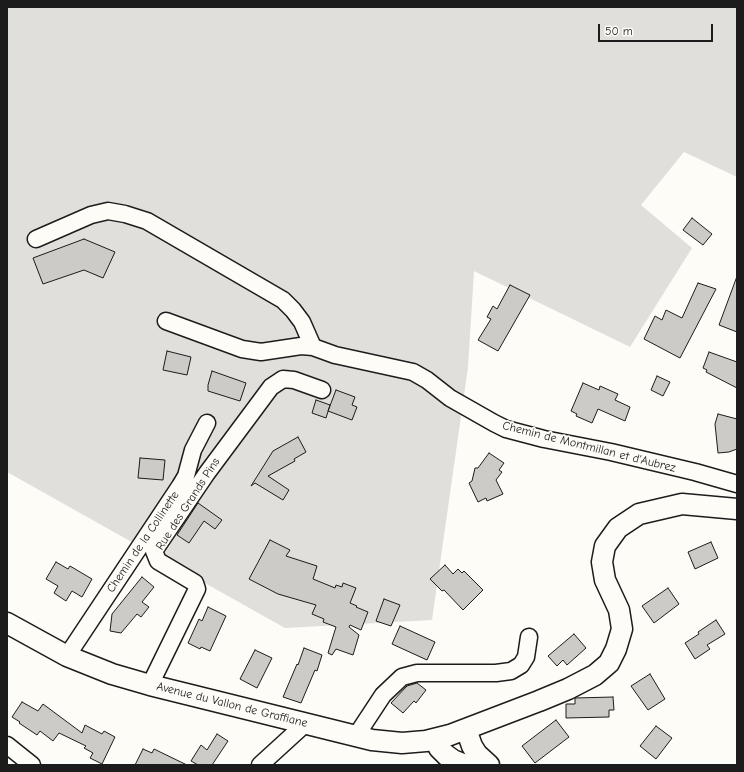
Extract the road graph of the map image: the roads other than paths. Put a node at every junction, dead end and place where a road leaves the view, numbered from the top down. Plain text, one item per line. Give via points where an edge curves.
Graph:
1 (36, 239) dead end
2 (166, 321) dead end
3 (313, 347) junction
4 (322, 390) dead end
5 (207, 423) dead end
6 (737, 484) edge
7 (737, 509) edge
8 (7, 623) edge
9 (529, 637) dead end
10 (67, 656) junction
11 (150, 684) junction
12 (306, 723) junction
13 (466, 729) junction
14 (356, 736) junction
15 (435, 739) junction
16 (7, 745) edge
17 (32, 765) edge
18 (260, 765) edge
19 (465, 765) edge
20 (489, 765) edge

1 - 3 street via 90,215 108,212 147,221 283,300 302,322
2 - 3 street, Chemin de Montmillan et d'Aubrez via 242,349 261,352 301,346
3 - 6 street, Chemin de Montmillan et d'Aubrez via 335,355 414,372 450,398 506,429 618,453
4 - 11 street, Rue des Grands Pins via 284,379 271,387 207,473 154,551 158,561 195,583 197,589
5 - 10 street, Chemin de la Collinette via 193,450 186,476 180,486
7 - 13 street, Avenue du Vallon de Graffiane via 682,504 638,514 618,528 605,546 602,562 605,580 619,610 622,629 609,663 595,675 568,689
8 - 10 street, Avenue du Vallon de Graffiane
9 - 14 street via 526,657 521,665 512,671 417,673 402,677 383,695
10 - 11 street, Avenue du Vallon de Graffiane via 112,674
11 - 12 street, Avenue du Vallon de Graffiane
12 - 14 street, Avenue du Vallon de Graffiane
12 - 18 street
13 - 15 street, Avenue du Vallon de Graffiane
13 - 20 street via 475,750
14 - 15 street, Avenue du Vallon de Graffiane via 388,742
15 - 19 street via 446,755
16 - 17 street

